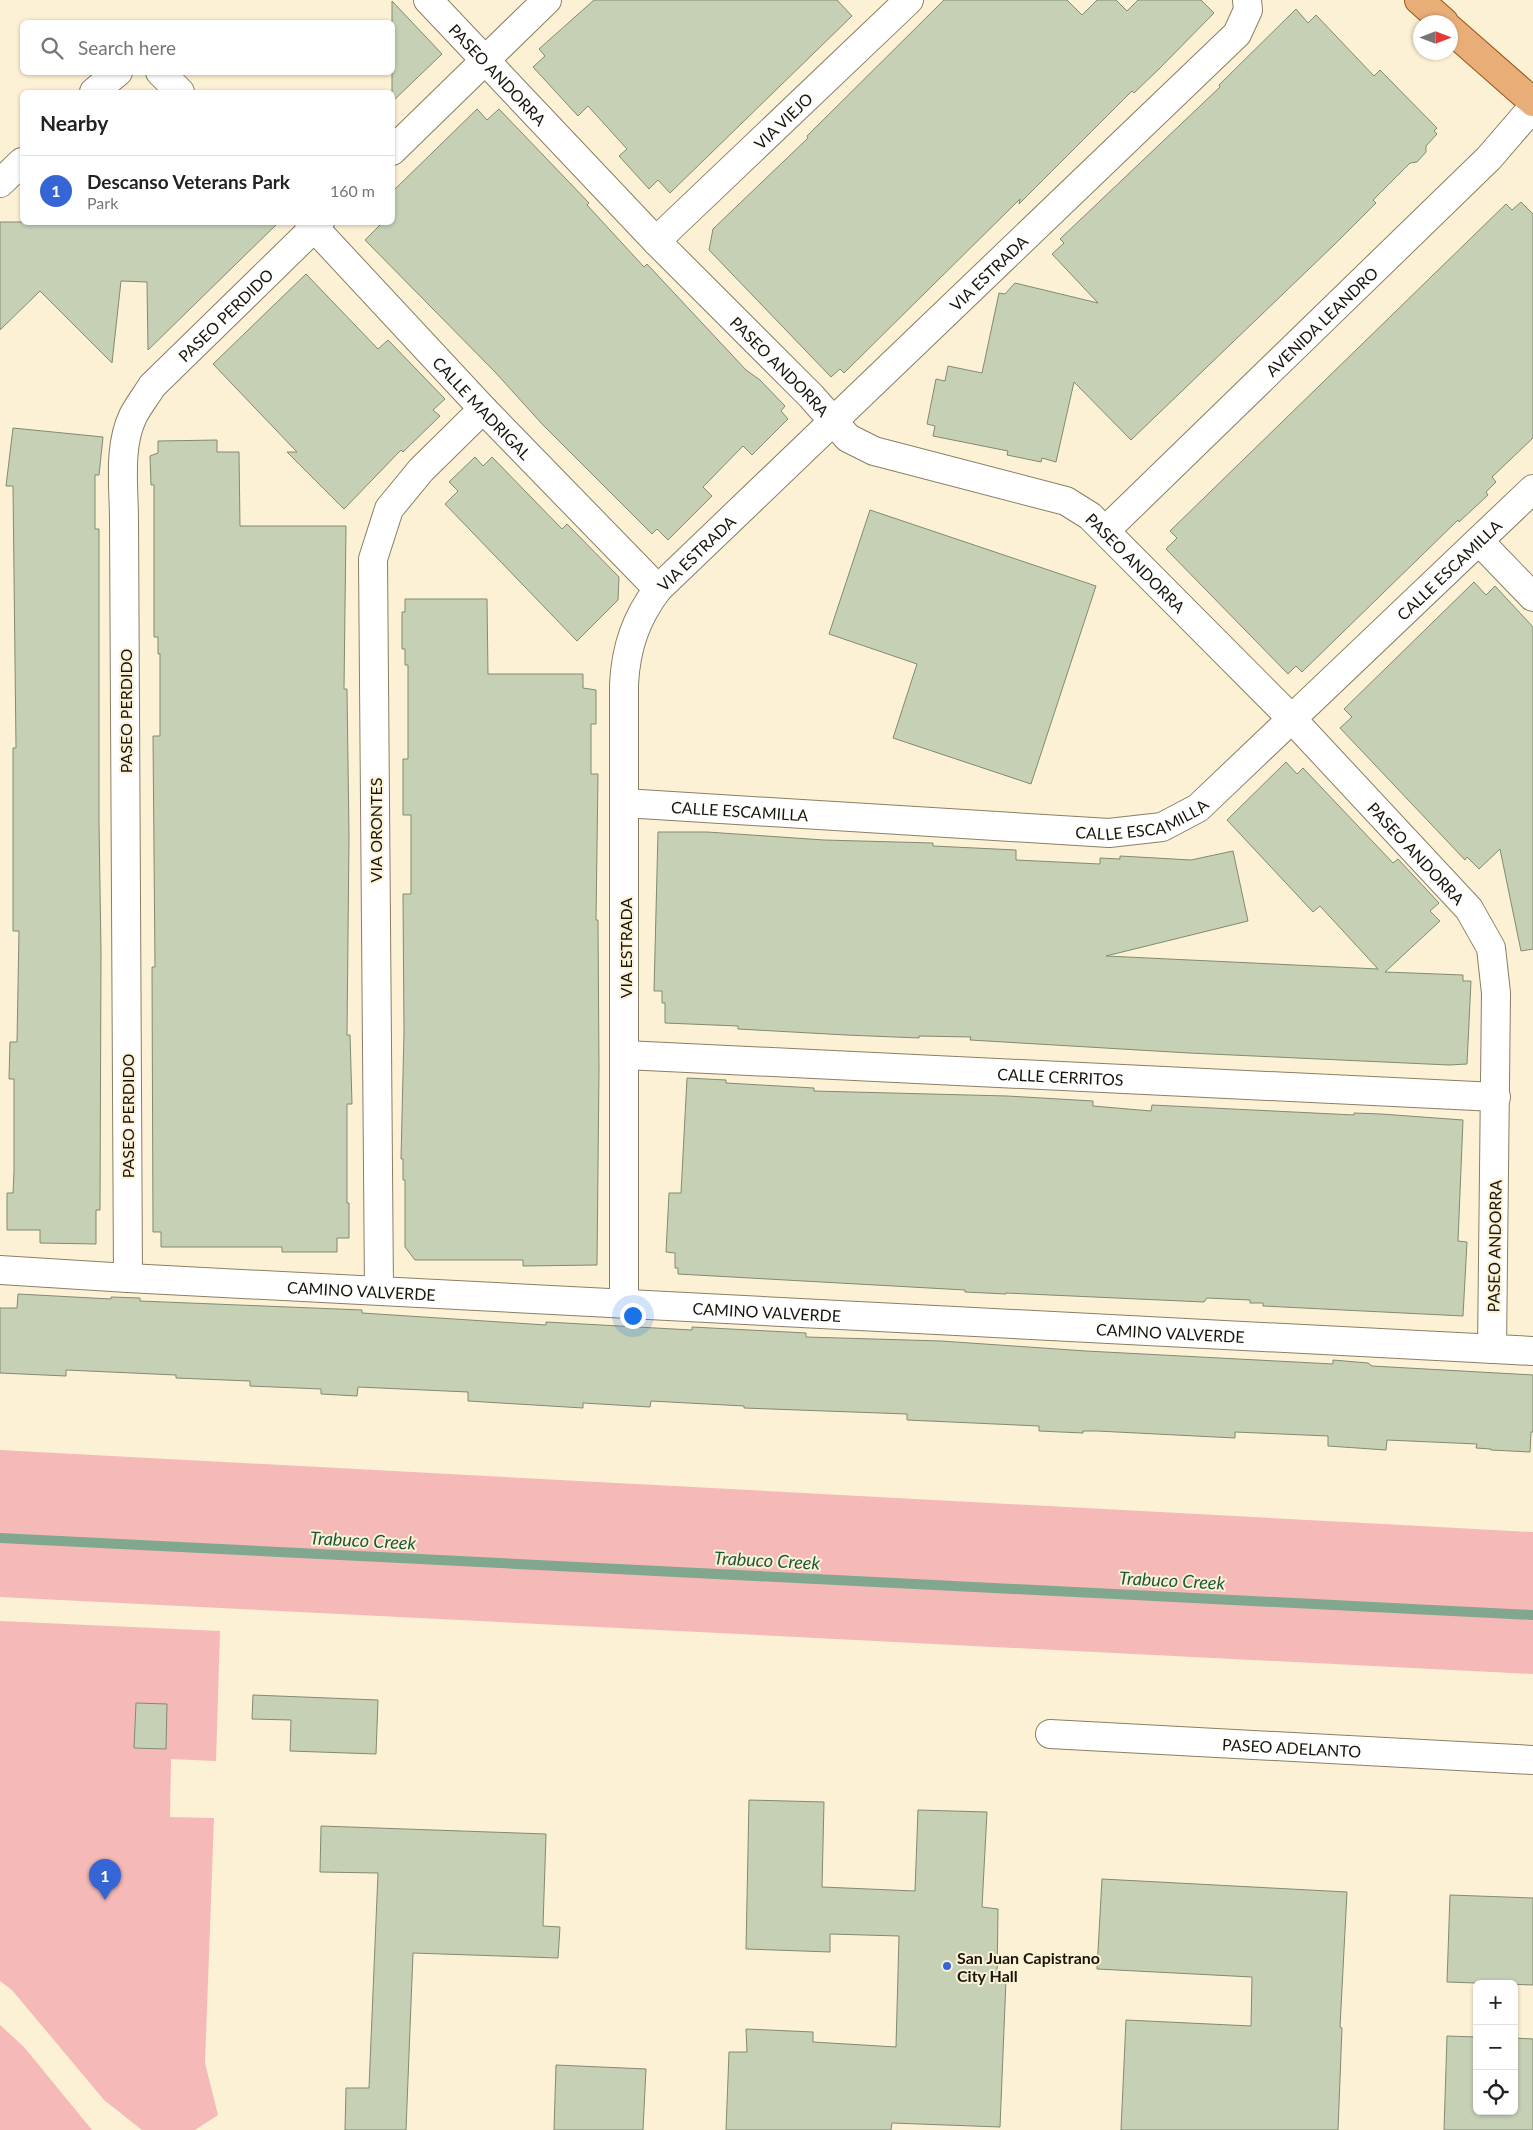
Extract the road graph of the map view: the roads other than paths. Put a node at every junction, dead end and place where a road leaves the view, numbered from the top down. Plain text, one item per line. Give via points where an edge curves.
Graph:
1 (428, 0) edge
2 (547, 0) edge
3 (909, 0) edge
4 (1419, 0) edge
5 (1247, 5) edge
6 (1436, 15) edge
7 (1458, 35) edge
8 (485, 60) junction
9 (114, 75) edge
10 (163, 75) edge
11 (96, 90) edge
12 (178, 90) edge
13 (1533, 102) edge
14 (1533, 108) edge
15 (395, 148) edge
16 (20, 164) edge
17 (0, 183) edge
18 (314, 225) edge
19 (316, 225) edge
20 (656, 241) junction
21 (483, 409) junction
22 (832, 421) junction
23 (1533, 489) edge
24 (1106, 530) junction
25 (1479, 541) junction
26 (658, 589) junction
27 (1533, 597) edge
28 (1292, 719) junction
29 (624, 803) junction
30 (625, 1055) junction
31 (1496, 1098) junction
32 (0, 1270) edge
33 (128, 1278) junction
34 (379, 1290) junction
35 (624, 1304) junction
36 (1492, 1349) junction
37 (1533, 1351) edge
38 (1050, 1734) dead end
39 (1533, 1760) edge

1 - 8 street, PASEO ANDORRA
2 - 8 street
3 - 20 street, VIA VIEJO
4 - 6 main road
5 - 22 street, VIA ESTRADA via 1237,34
7 - 13 main road
8 - 15 street
8 - 20 street, PASEO ANDORRA
9 - 11 street
10 - 12 street
14 - 24 street, AVENIDA LEANDRO via 1489,158
16 - 17 street
18 - 33 street, PASEO PERDIDO via 152,386 133,416 126,436
19 - 21 street, CALLE MADRIGAL
20 - 22 street, PASEO ANDORRA
21 - 26 street, CALLE MADRIGAL
21 - 34 street, VIA ORONTES via 421,470 389,509 373,559
22 - 24 street, PASEO ANDORRA via 848,438 874,451 1066,501
22 - 26 street, VIA ESTRADA
23 - 25 street, CALLE ESCAMILLA
24 - 28 street, PASEO ANDORRA
25 - 27 street
25 - 28 street, CALLE ESCAMILLA
26 - 29 street, VIA ESTRADA via 635,624 625,663
28 - 29 street, CALLE ESCAMILLA via 1198,808 1162,827 1110,833
28 - 31 street, PASEO ANDORRA via 1469,909 1491,948 1496,993
29 - 30 street, VIA ESTRADA
30 - 31 street, CALLE CERRITOS
30 - 35 street, VIA ESTRADA
31 - 36 street, PASEO ANDORRA
32 - 33 street, CAMINO VALVERDE
33 - 34 street, CAMINO VALVERDE
34 - 35 street, CAMINO VALVERDE
35 - 36 street, CAMINO VALVERDE
36 - 37 street, CAMINO VALVERDE
38 - 39 street, PASEO ADELANTO

